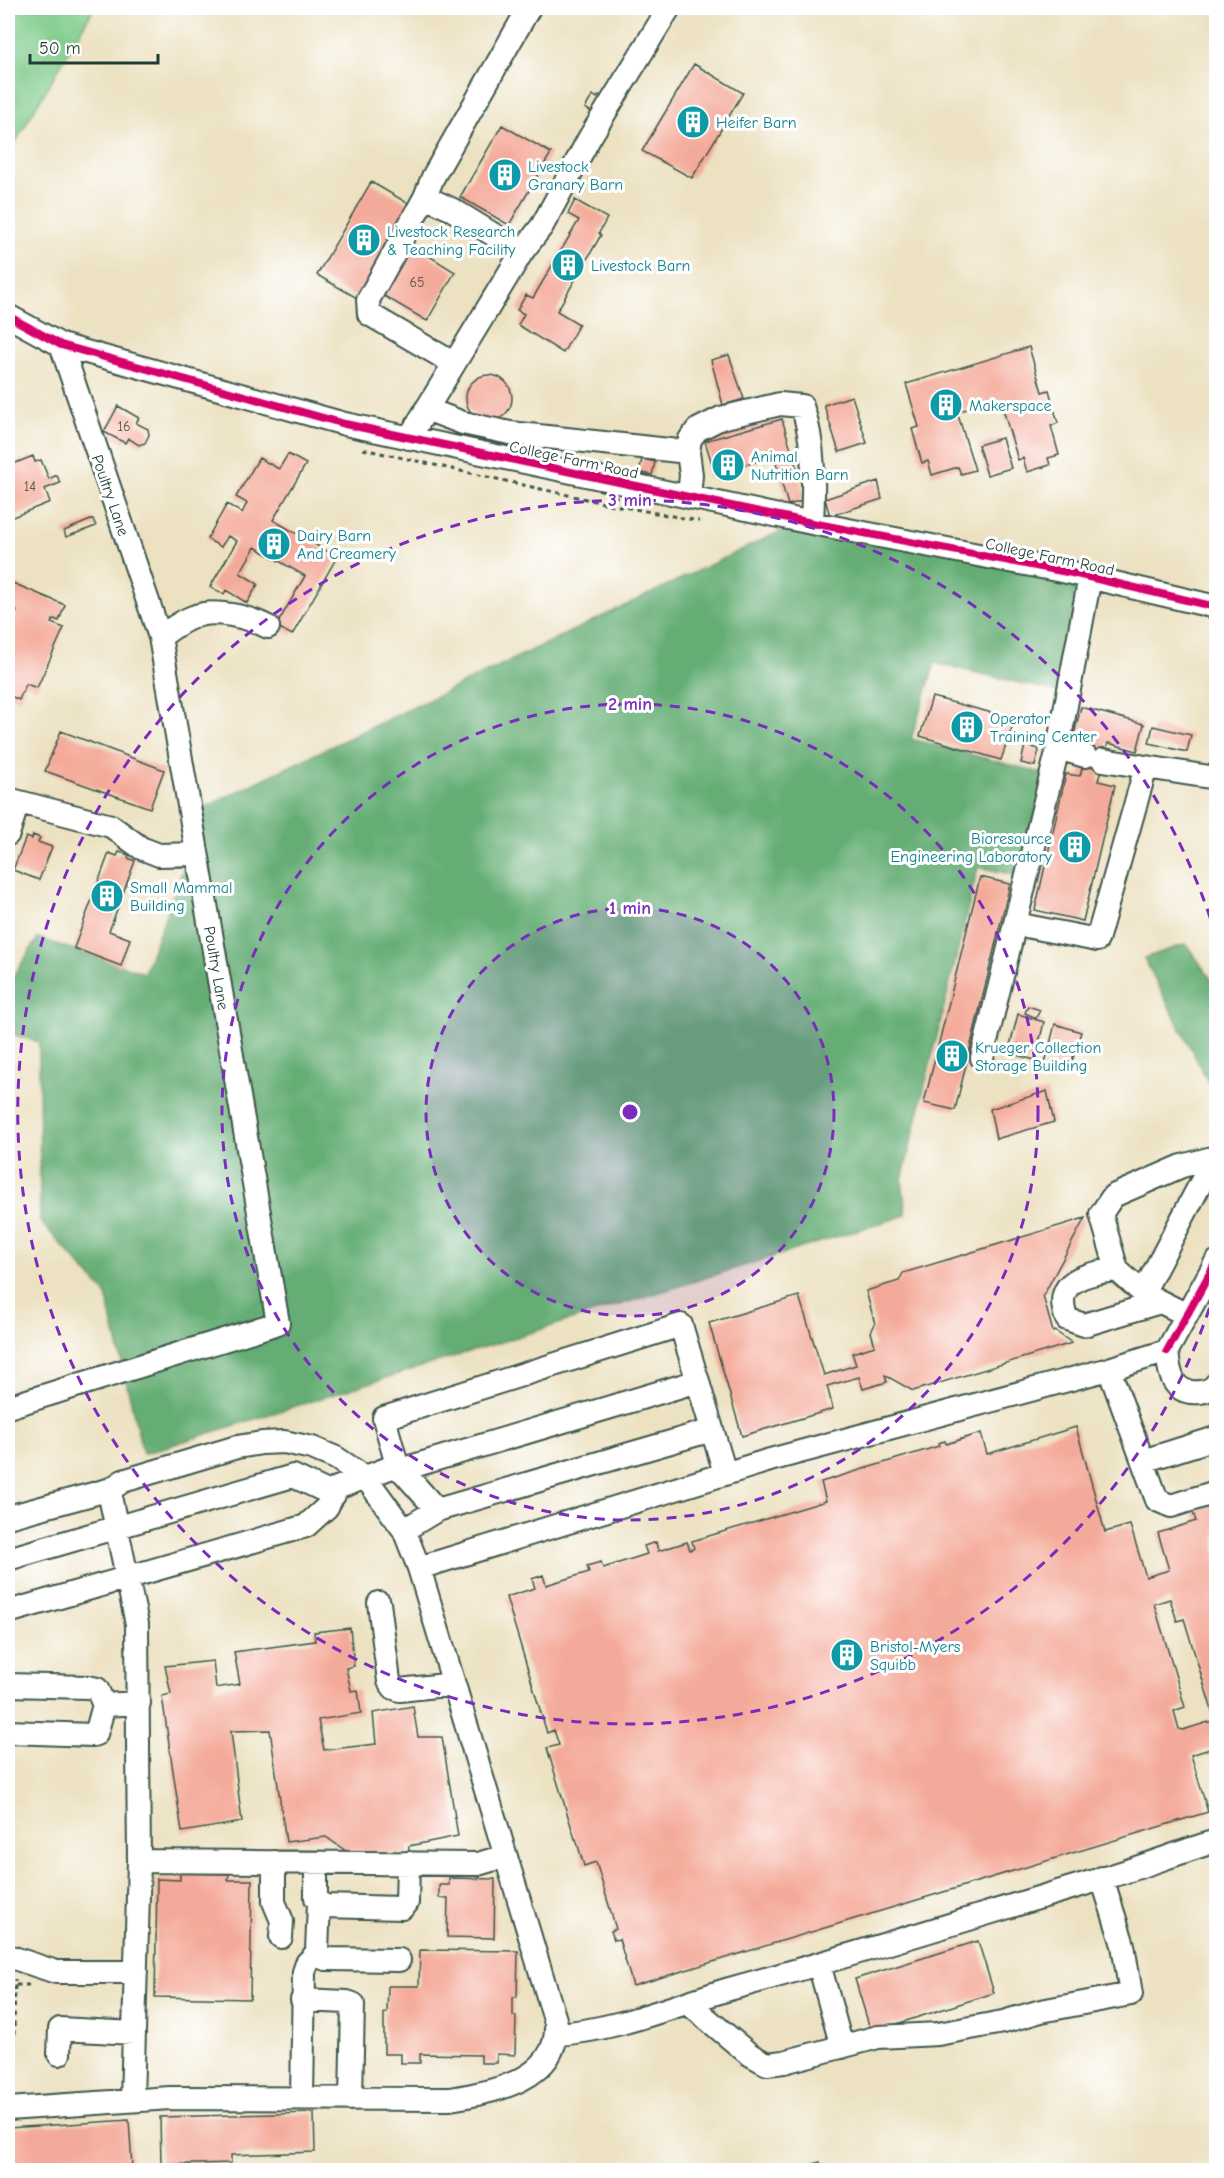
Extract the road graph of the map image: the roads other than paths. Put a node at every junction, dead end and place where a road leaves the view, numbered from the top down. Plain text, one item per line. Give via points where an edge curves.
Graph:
1 (529, 8) edge
2 (669, 8) edge
3 (425, 197) junction
4 (522, 252) junction
5 (8, 316) edge
6 (61, 345) junction
7 (453, 363) junction
8 (426, 409) junction
9 (409, 438) junction
10 (688, 452) junction
11 (689, 497) junction
12 (812, 523) junction
13 (1090, 577) junction
14 (1216, 607) edge
15 (268, 627) dead end
16 (160, 637) junction
17 (1058, 748) junction
18 (1146, 767) junction
19 (1216, 778) edge
20 (13, 801) edge
21 (8, 834) edge
22 (197, 854) junction
23 (1016, 924) junction
24 (982, 1058) dead end
25 (1215, 1158) edge
26 (1216, 1262) edge
27 (1117, 1270) junction
28 (1152, 1297) junction
29 (1187, 1315) junction
30 (1167, 1351) junction
31 (1109, 1369) junction
32 (698, 1381) junction
33 (1216, 1384) edge
34 (8, 1407) edge
35 (712, 1430) junction
36 (1216, 1438) edge
37 (1143, 1461) junction
38 (399, 1467) junction
39 (725, 1473) junction
40 (366, 1478) junction
41 (111, 1489) junction
42 (1216, 1492) edge
43 (334, 1495) junction
44 (436, 1510) junction
45 (8, 1518) edge
46 (117, 1526) junction
47 (404, 1530) junction
48 (8, 1560) edge
49 (419, 1568) junction
50 (127, 1576) junction
51 (380, 1603) dead end
52 (8, 1612) edge
53 (454, 1684) junction
54 (8, 1685) edge
55 (140, 1702) junction
56 (104, 1705) junction
57 (8, 1732) edge
58 (1216, 1841) edge
59 (505, 1856) junction
60 (139, 1861) junction
61 (273, 1862) junction
62 (316, 1863) junction
63 (408, 1863) junction
64 (1102, 1878) junction
65 (319, 1903) junction
66 (281, 1937) dead end
67 (318, 1952) junction
68 (8, 1956) edge
69 (399, 1960) dead end
70 (819, 1964) junction
71 (136, 1972) junction
72 (302, 2000) junction
73 (688, 2002) junction
74 (134, 2033) junction
75 (557, 2034) junction
76 (842, 2047) junction
77 (59, 2054) dead end
78 (302, 2098) junction
79 (351, 2098) junction
80 (132, 2100) junction
81 (8, 2109) edge

1 - 3 street
2 - 4 street via 590,137 542,226
3 - 4 street
3 - 7 street via 368,300 369,314
4 - 7 street
5 - 6 street, College Farm Road
6 - 9 street, College Farm Road
6 - 16 street, Poultry Lane
7 - 8 street
8 - 9 street
8 - 10 street via 463,423 510,433
9 - 11 street, College Farm Road
10 - 11 street
10 - 12 street via 690,439 697,430 721,418 780,404 802,406 812,449
11 - 12 street, College Farm Road
12 - 13 street, College Farm Road
13 - 14 street, College Farm Road
13 - 17 street
15 - 16 street via 245,617 207,614 193,616
16 - 22 street, Poultry Lane
17 - 18 street
17 - 23 street
18 - 19 street
18 - 23 street via 1097,940
20 - 21 street
20 - 22 street via 111,826 141,848 159,855
22 - 34 street, Poultry Lane via 278,1323
23 - 24 street
25 - 27 street via 1182,1166 1113,1196 1101,1214
25 - 28 street
26 - 29 street
27 - 28 street
27 - 28 street via 1090,1273 1073,1281 1064,1294 1062,1308 1067,1319 1084,1325
28 - 29 street
29 - 30 street
30 - 31 street
30 - 33 street via 1168,1370 1186,1392 1201,1392
31 - 37 street
31 - 39 street
32 - 35 street
32 - 38 street
32 - 38 street via 681,1324 384,1418
35 - 39 street
35 - 44 street
36 - 37 street
37 - 42 street via 1157,1500 1171,1506
38 - 40 street
38 - 44 street
39 - 49 street
40 - 41 street via 336,1458 284,1442 237,1447 123,1481
40 - 43 street via 338,1488
40 - 47 street
41 - 45 street
41 - 46 street
43 - 46 street via 293,1476
43 - 50 street via 306,1526
44 - 47 street
46 - 48 street
46 - 50 street
47 - 49 street
49 - 53 street
50 - 52 street
50 - 55 street via 137,1624
51 - 53 street via 389,1681 394,1688
53 - 59 street
54 - 56 street via 88,1687 97,1689
55 - 56 street
55 - 60 street
56 - 57 street via 93,1735
58 - 64 street
59 - 63 street via 478,1864
59 - 75 street
60 - 61 street
60 - 71 street
61 - 62 street
61 - 66 street via 274,1902 282,1921
62 - 63 street
62 - 65 street
63 - 65 street via 407,1903 402,1908
64 - 70 street
64 - 76 street via 1124,1945 1131,1994 938,2034 878,2037
65 - 67 street
67 - 69 street via 326,1959
67 - 72 street via 304,1972
68 - 71 street via 56,1972
70 - 73 street
70 - 76 street
71 - 74 street
72 - 78 street
72 - 79 street via 353,2004
73 - 75 street via 588,2032
73 - 76 street via 748,2054 767,2064
74 - 77 street via 60,2029
74 - 80 street
75 - 79 street via 543,2063 527,2077 493,2091 450,2099
78 - 79 street
78 - 80 street
80 - 81 street

